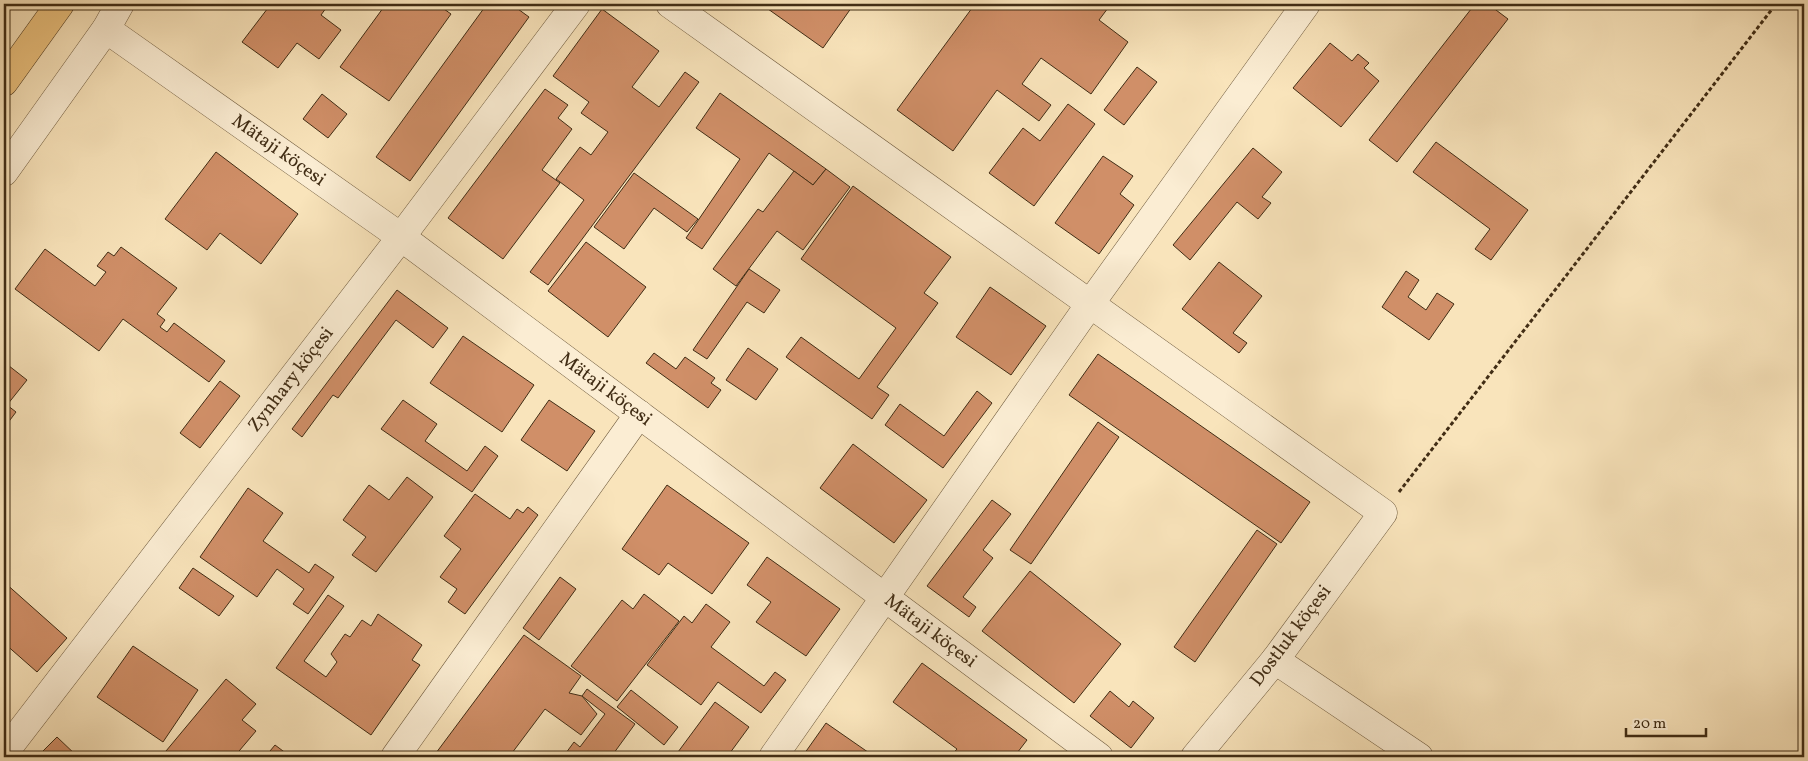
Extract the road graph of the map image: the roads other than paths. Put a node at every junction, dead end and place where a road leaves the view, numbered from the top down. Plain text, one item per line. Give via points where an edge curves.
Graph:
1 (60, 4) edge
2 (120, 4) edge
3 (576, 4) edge
4 (670, 4) edge
5 (1306, 4) edge
6 (106, 29) junction
7 (4, 82) edge
8 (4, 172) edge
9 (401, 237) junction
10 (1090, 304) junction
11 (639, 414) junction
12 (886, 598) junction
13 (1275, 660) junction
14 (4, 753) edge
15 (395, 757) edge
16 (773, 757) edge
17 (1099, 757) edge
18 (1194, 757) edge
19 (1420, 757) edge

1 - 7 main road
2 - 6 street
3 - 9 street, Zynhary köçesi
4 - 10 street
5 - 10 street
6 - 8 street
6 - 9 street, Mätaji köçesi
9 - 11 street, Mätaji köçesi
9 - 14 street, Zynhary köçesi
10 - 12 street
10 - 13 street, Dostluk köçesi via 1383,513
11 - 12 street, Mätaji köçesi
11 - 15 street
12 - 16 street
12 - 17 street, Mätaji köçesi
13 - 18 street, Dostluk köçesi
13 - 19 street

